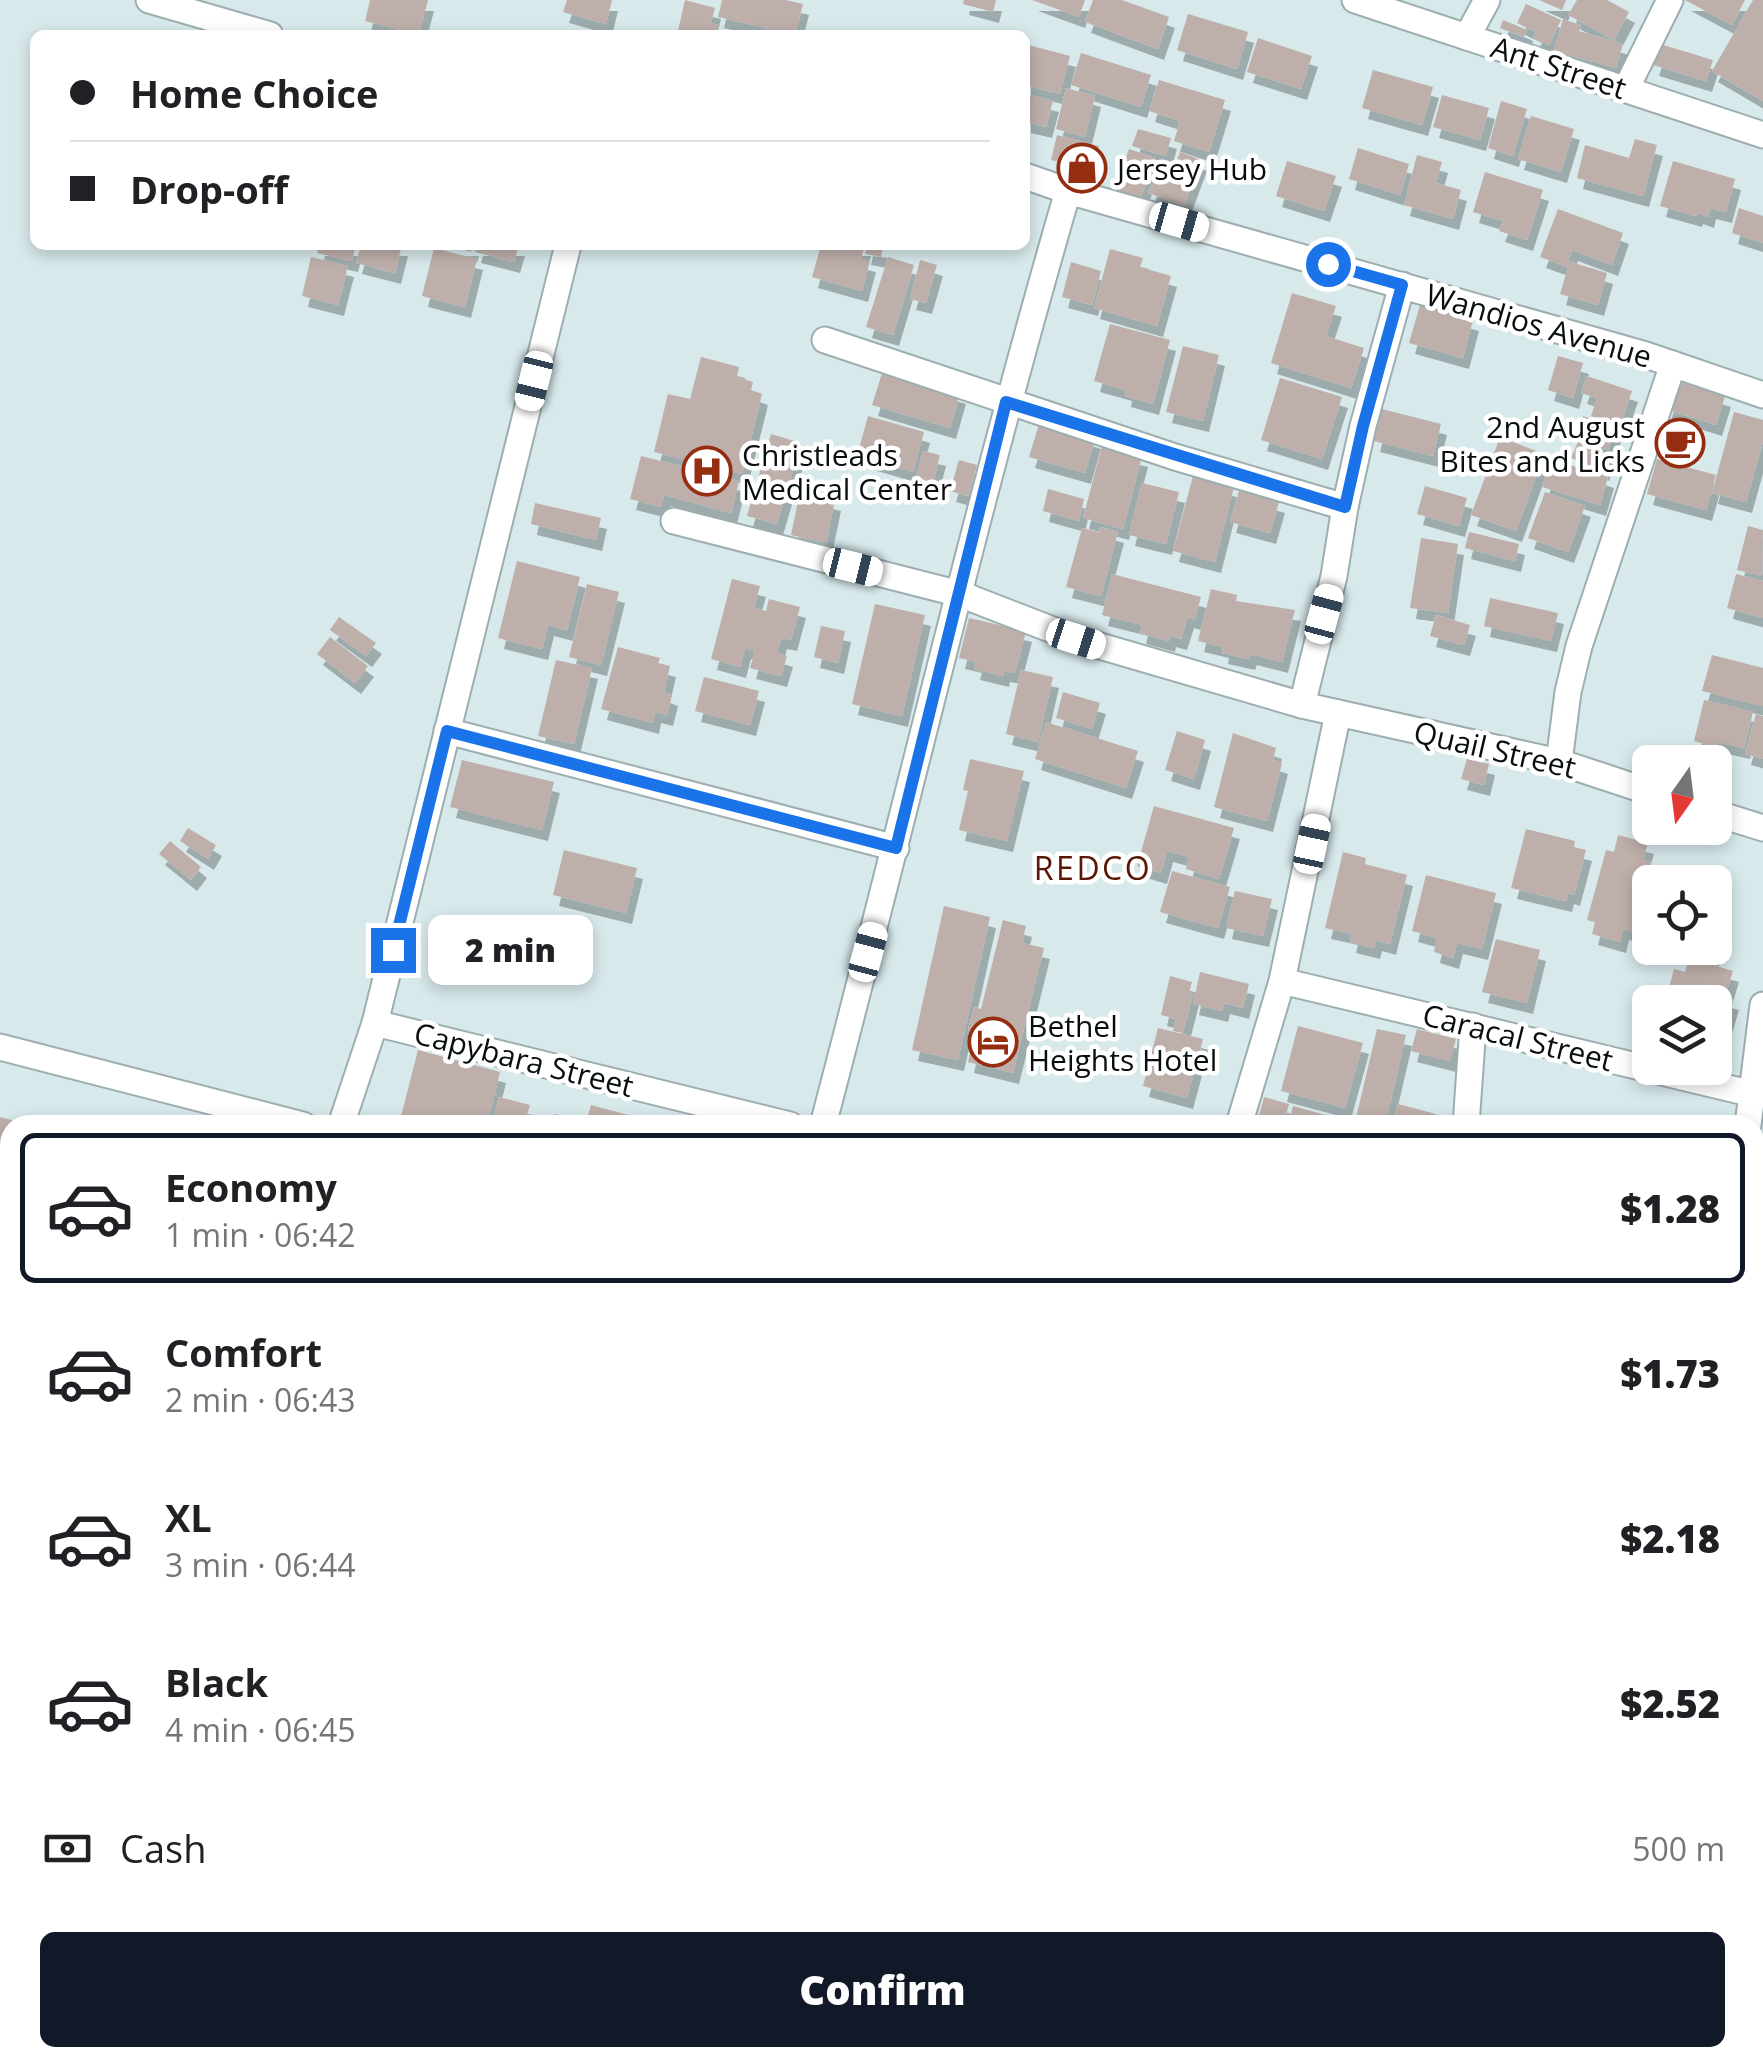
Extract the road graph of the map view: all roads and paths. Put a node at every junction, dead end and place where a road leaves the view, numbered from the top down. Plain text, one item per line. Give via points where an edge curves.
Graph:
1 (150, 0) edge
2 (1355, 0) edge
3 (1486, 0) edge
4 (1670, 0) edge
5 (253, 30) edge
6 (1467, 37) junction
7 (1626, 89) junction
8 (1763, 135) edge
9 (1030, 178) edge
10 (1068, 191) junction
11 (567, 250) edge
12 (1402, 285) junction
13 (825, 340) dead end
14 (1673, 364) junction
15 (1763, 395) edge
16 (1006, 402) junction
17 (1345, 507) junction
18 (674, 521) dead end
19 (960, 594) junction
20 (1302, 705) junction
21 (1338, 713) junction
22 (447, 731) junction
23 (1560, 762) junction
24 (1632, 786) edge
25 (1732, 818) edge
26 (1763, 828) edge
27 (896, 848) junction
28 (1282, 981) junction
29 (1763, 1004) edge
30 (375, 1023) junction
31 (1473, 1026) junction
32 (0, 1047) edge
33 (1753, 1094) junction
34 (264, 1115) edge
35 (344, 1115) edge
36 (749, 1115) edge
37 (826, 1115) edge
38 (1242, 1115) edge
39 (1467, 1115) edge
40 (1750, 1115) edge

1 - 5 street
2 - 6 street, Ant Street
3 - 6 street
4 - 7 street
6 - 7 street, Ant Street
7 - 8 street, Ant Street
9 - 10 street, Wandios Avenue
10 - 12 street, Wandios Avenue
10 - 16 street
11 - 22 street
12 - 14 street, Wandios Avenue
12 - 17 street
13 - 16 street
14 - 15 street, Wandios Avenue
14 - 23 street via 1579,646
16 - 17 street
16 - 19 street
17 - 20 street
18 - 19 street, Quail Street
19 - 20 street, Quail Street via 1076,639
19 - 27 street
20 - 21 street, Quail Street
21 - 23 street, Quail Street
21 - 28 street
22 - 27 street
22 - 30 street
23 - 24 street, Quail Street
25 - 26 street
27 - 37 street
28 - 31 street, Caracal Street
28 - 38 street
29 - 33 street
30 - 35 street
30 - 36 street, Capybara Street
31 - 33 street, Caracal Street
31 - 39 street
32 - 34 street
33 - 40 street

